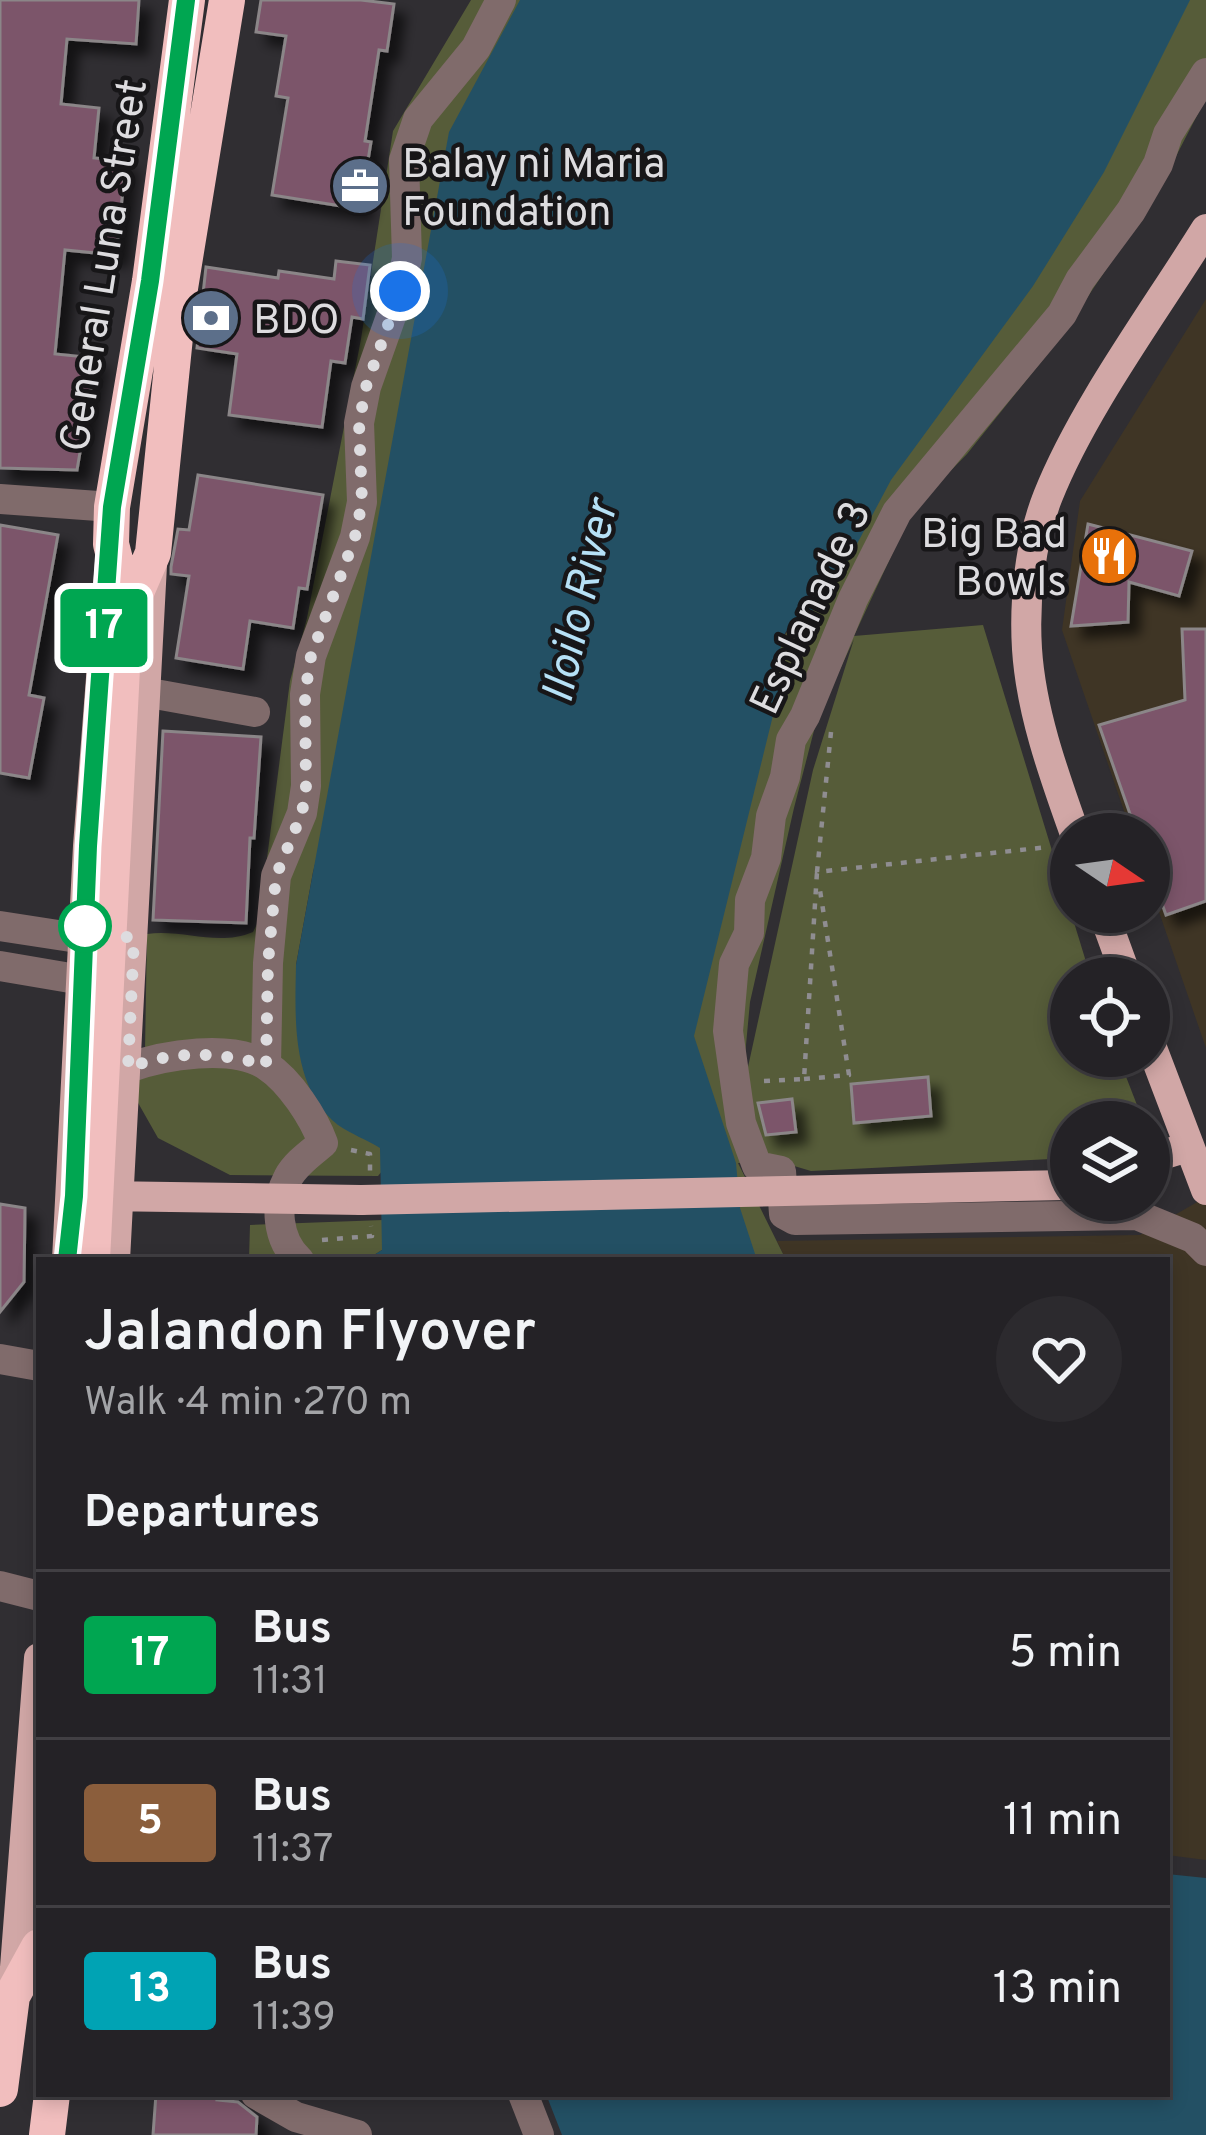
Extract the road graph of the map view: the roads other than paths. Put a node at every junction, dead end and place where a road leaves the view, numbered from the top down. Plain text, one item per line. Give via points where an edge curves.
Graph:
1 (187, 0) edge
2 (226, 0) edge
3 (501, 0) edge
4 (1206, 73) edge
5 (1206, 229) edge
6 (0, 499) edge
7 (112, 525) junction
8 (153, 553) junction
9 (128, 611) junction
10 (133, 680) junction
11 (255, 712) dead end
12 (1057, 813) edge
13 (0, 926) edge
14 (84, 939) junction
15 (0, 966) edge
16 (82, 980) junction
17 (266, 1065) junction
18 (128, 1068) junction
19 (1167, 1077) edge
20 (1197, 1141) edge
21 (1050, 1185) edge
22 (1206, 1190) edge
23 (74, 1196) junction
24 (120, 1196) junction
25 (280, 1202) junction
26 (1206, 1250) edge
27 (68, 1257) edge
28 (92, 1257) edge
29 (115, 1257) edge
30 (295, 1257) edge
31 (0, 1359) edge
32 (36, 1365) edge
33 (0, 1586) edge
34 (36, 1595) edge
35 (36, 1699) edge
36 (18, 1947) edge
37 (0, 2090) edge
38 (52, 2097) edge
39 (261, 2097) edge
40 (525, 2097) edge
41 (47, 2135) edge
42 (357, 2135) edge
43 (539, 2135) edge

1 - 7 highway, General Luna Street
2 - 8 highway, General Luna Street via 180,287
3 - 17 street via 476,48 418,119 404,160 407,258 366,387 362,502 311,656 302,813 276,876
4 - 26 street, Esplanade 3 via 1131,211 1062,314 897,512 853,599 791,740 750,900 749,933 734,964 728,1030 741,1124 757,1166 781,1171 784,1214 808,1222 1137,1215
5 - 12 main road via 1046,498 1030,572 1027,650
6 - 7 street
7 - 9 highway, General Luna Street
7 - 14 main road, General Luna Street
8 - 9 highway, General Luna Street
8 - 10 main road, General Luna Street
9 - 10 highway
10 - 11 street
10 - 18 main road, General Luna Street
10 - 28 highway, bridge
13 - 14 street
14 - 16 main road, General Luna Street
15 - 16 street
16 - 23 main road, General Luna Street
17 - 18 street via 175,1054
17 - 25 street via 322,1143 296,1167
18 - 24 main road, General Luna Street
19 - 20 main road
20 - 22 main road
21 - 25 main road, bridge
23 - 24 main road
23 - 27 main road, General Luna Street
24 - 25 main road
24 - 29 main road, General Luna Street
25 - 30 street via 286,1247
31 - 32 street
33 - 34 street
35 - 36 main road
36 - 37 highway
38 - 41 highway
39 - 42 street
40 - 43 street

